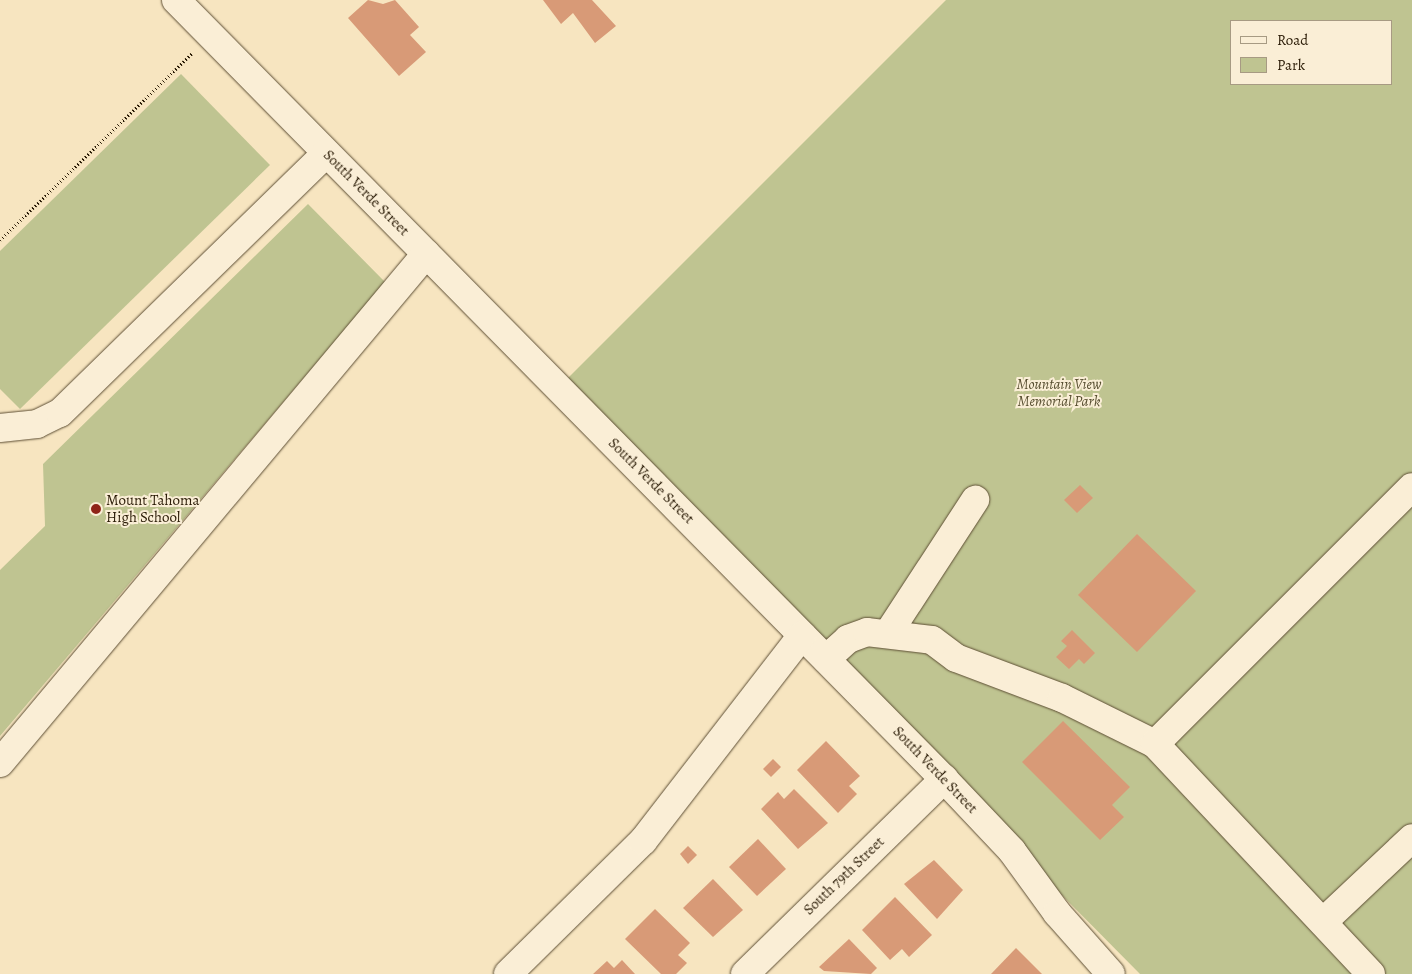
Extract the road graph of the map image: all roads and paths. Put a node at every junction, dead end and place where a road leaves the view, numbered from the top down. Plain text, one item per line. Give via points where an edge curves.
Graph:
1 (176, 0) edge
2 (192, 52) dead end
3 (326, 153) junction
4 (0, 240) edge
5 (426, 254) junction
6 (0, 428) edge
7 (1412, 487) edge
8 (975, 500) dead end
9 (889, 632) junction
10 (802, 635) junction
11 (826, 659) junction
12 (1155, 744) junction
13 (0, 763) edge
14 (944, 779) junction
15 (1412, 838) edge
16 (1323, 922) junction
17 (508, 974) edge
18 (745, 974) edge
19 (1111, 974) edge
20 (1372, 974) edge

1 - 3 street, South Verde Street
2 - 4 path
3 - 5 street, South Verde Street
3 - 6 street via 60,413 36,424
5 - 10 street, South Verde Street
5 - 13 street
7 - 12 street
8 - 9 street
9 - 11 street via 867,632 848,639
9 - 12 street via 932,640 956,658 1062,698
10 - 11 street, South Verde Street
10 - 17 street via 643,841
11 - 14 street, South Verde Street
12 - 16 street
14 - 18 street, South 79th Street
14 - 19 street, South Verde Street via 1012,851 1057,913
15 - 16 street
16 - 20 street

